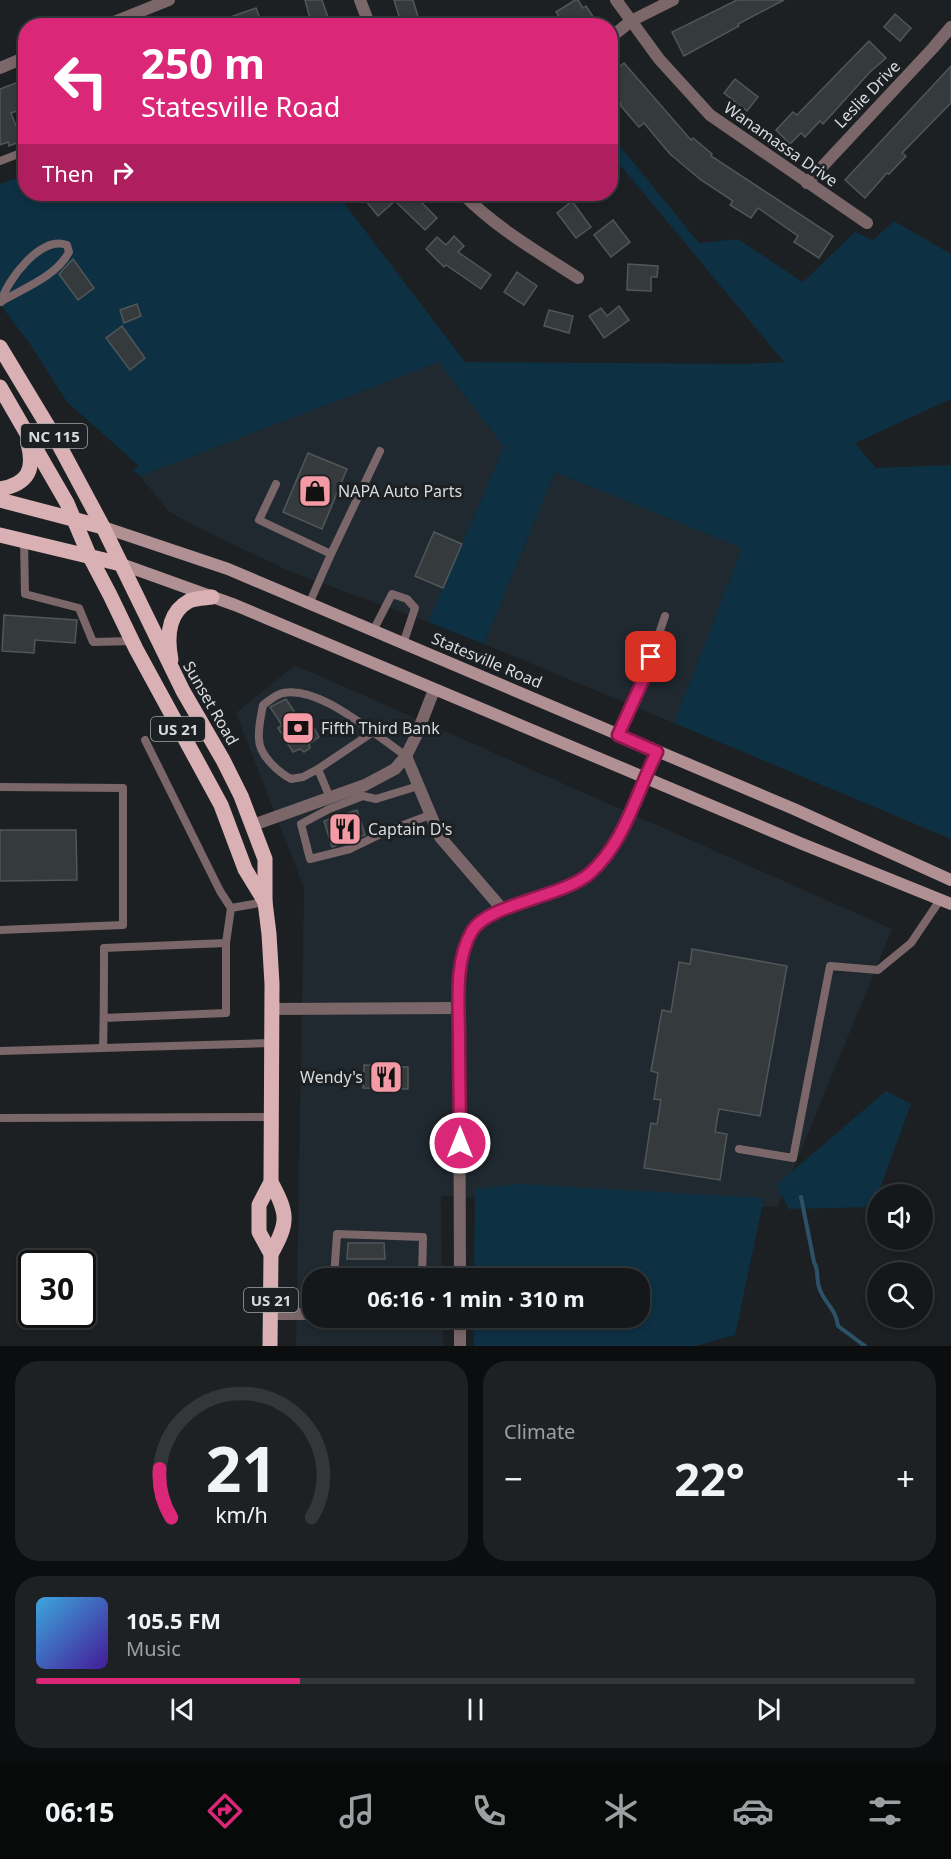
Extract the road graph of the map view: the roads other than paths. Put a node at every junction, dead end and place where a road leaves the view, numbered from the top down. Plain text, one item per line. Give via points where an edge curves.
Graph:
1 (169, 0) edge
2 (360, 0) edge
3 (616, 0) edge
4 (673, 0) edge
5 (124, 18) edge
6 (367, 18) edge
7 (631, 21) junction
8 (951, 27) edge
9 (618, 32) edge
10 (18, 60) edge
11 (0, 68) edge
12 (18, 154) edge
13 (0, 161) edge
14 (807, 183) junction
15 (470, 201) edge
16 (867, 223) dead end
17 (578, 278) dead end
18 (0, 302) edge
19 (0, 347) edge
20 (0, 387) edge
21 (26, 431) junction
22 (380, 451) dead end
23 (276, 484) dead end
24 (0, 489) edge
25 (0, 500) edge
26 (76, 520) junction
27 (103, 527) junction
28 (0, 535) edge
29 (24, 541) junction
30 (331, 554) junction
31 (89, 555) junction
32 (121, 564) junction
33 (212, 597) junction
34 (309, 604) junction
35 (665, 616) dead end
36 (373, 632) junction
37 (132, 641) junction
38 (403, 645) junction
39 (173, 672) junction
40 (434, 690) junction
41 (373, 732) junction
42 (618, 735) junction
43 (145, 740) dead end
44 (657, 752) junction
45 (406, 756) junction
46 (318, 769) junction
47 (644, 778) junction
48 (418, 786) junction
49 (0, 787) edge
50 (330, 798) junction
51 (430, 814) junction
52 (253, 825) junction
53 (951, 880) edge
54 (946, 902) edge
55 (265, 903) junction
56 (231, 908) junction
57 (503, 910) junction
58 (0, 930) edge
59 (226, 943) junction
60 (459, 1008) junction
61 (272, 1009) junction
62 (104, 1018) junction
63 (272, 1043) junction
64 (103, 1048) junction
65 (0, 1051) edge
66 (271, 1117) junction
67 (0, 1118) edge
68 (739, 1149) dead end
69 (271, 1182) junction
70 (271, 1254) junction
71 (335, 1268) edge
72 (422, 1268) edge
73 (460, 1268) edge
74 (270, 1314) junction
75 (302, 1314) edge
76 (460, 1328) edge
77 (270, 1346) edge
78 (460, 1346) edge

1 - 5 street
2 - 6 street
3 - 7 street, Wanamassa Drive
4 - 7 street
7 - 9 street
7 - 14 street, Wanamassa Drive via 659,59 710,115
8 - 14 street, Leslie Drive
10 - 11 street
12 - 13 lane
14 - 16 street, Wanamassa Drive
15 - 17 street
18 - 18 lane via 47,275 66,257 67,245 53,243 38,252 11,280
19 - 27 main road, NC 115
20 - 21 main road, NC 115
21 - 24 main road via 32,456 30,468 18,484
21 - 26 main road, NC 115
22 - 30 lane
23 - 30 lane via 259,520
25 - 26 main road, Statesville Road
26 - 27 main road, Statesville Road
26 - 31 main road, NC 115
27 - 32 main road, Sunset Road / US 21
27 - 34 main road, Statesville Road via 228,569
28 - 29 main road
29 - 31 main road
29 - 37 lane via 25,594 79,608 93,642
30 - 34 lane
31 - 32 main road
31 - 37 main road, Sunset Road / US 21
32 - 33 main road
32 - 39 main road, Sunset Road / US 21
33 - 39 main road via 189,601 173,617 168,645
33 - 40 main road
34 - 36 main road, Statesville Road
35 - 42 lane via 644,678
36 - 38 main road, Statesville Road
36 - 38 lane via 392,594 407,599 414,608
37 - 55 main road, Sunset Road / US 21 via 204,771 245,869
38 - 42 main road, Statesville Road
39 - 52 main road, Sunset Road / US 21 via 223,760
40 - 45 street
40 - 47 main road
41 - 45 lane
41 - 46 lane
41 - 46 lane via 344,711 300,692 281,693 263,705 258,741 278,773 291,779
42 - 44 main road, Statesville Road
43 - 56 lane
44 - 47 street
44 - 53 main road, Statesville Road
45 - 48 street
45 - 50 street via 381,778
46 - 50 lane
47 - 54 main road
47 - 57 street via 626,823 606,857 586,876
48 - 51 street
48 - 51 lane via 376,799 363,796 329,808 302,824 310,859 350,849
49 - 58 lane via 123,788 123,925
50 - 52 street
51 - 57 street via 440,837
52 - 55 main road, Sunset Road / US 21 via 265,859
54 - 68 lane via 911,943 878,970 830,966 792,1158
55 - 56 lane
55 - 61 main road, Sunset Road / US 21
56 - 59 lane
57 - 60 street via 485,917 473,928 460,971
59 - 62 lane via 104,948
59 - 62 lane via 226,1013
60 - 61 street
60 - 73 street
61 - 63 main road, Sunset Road / US 21
62 - 64 lane
63 - 64 lane
63 - 66 main road, Sunset Road / US 21
64 - 65 lane
66 - 67 lane
66 - 69 main road, Sunset Road / US 21
69 - 70 main road, Sunset Road / US 21 via 283,1205 283,1232
69 - 70 main road, Sunset Road / US 21 via 259,1205 259,1232
70 - 74 main road, Sunset Road / US 21
71 - 72 lane via 337,1234 423,1237
74 - 75 street
74 - 77 main road, Sunset Road / US 21
76 - 78 street

